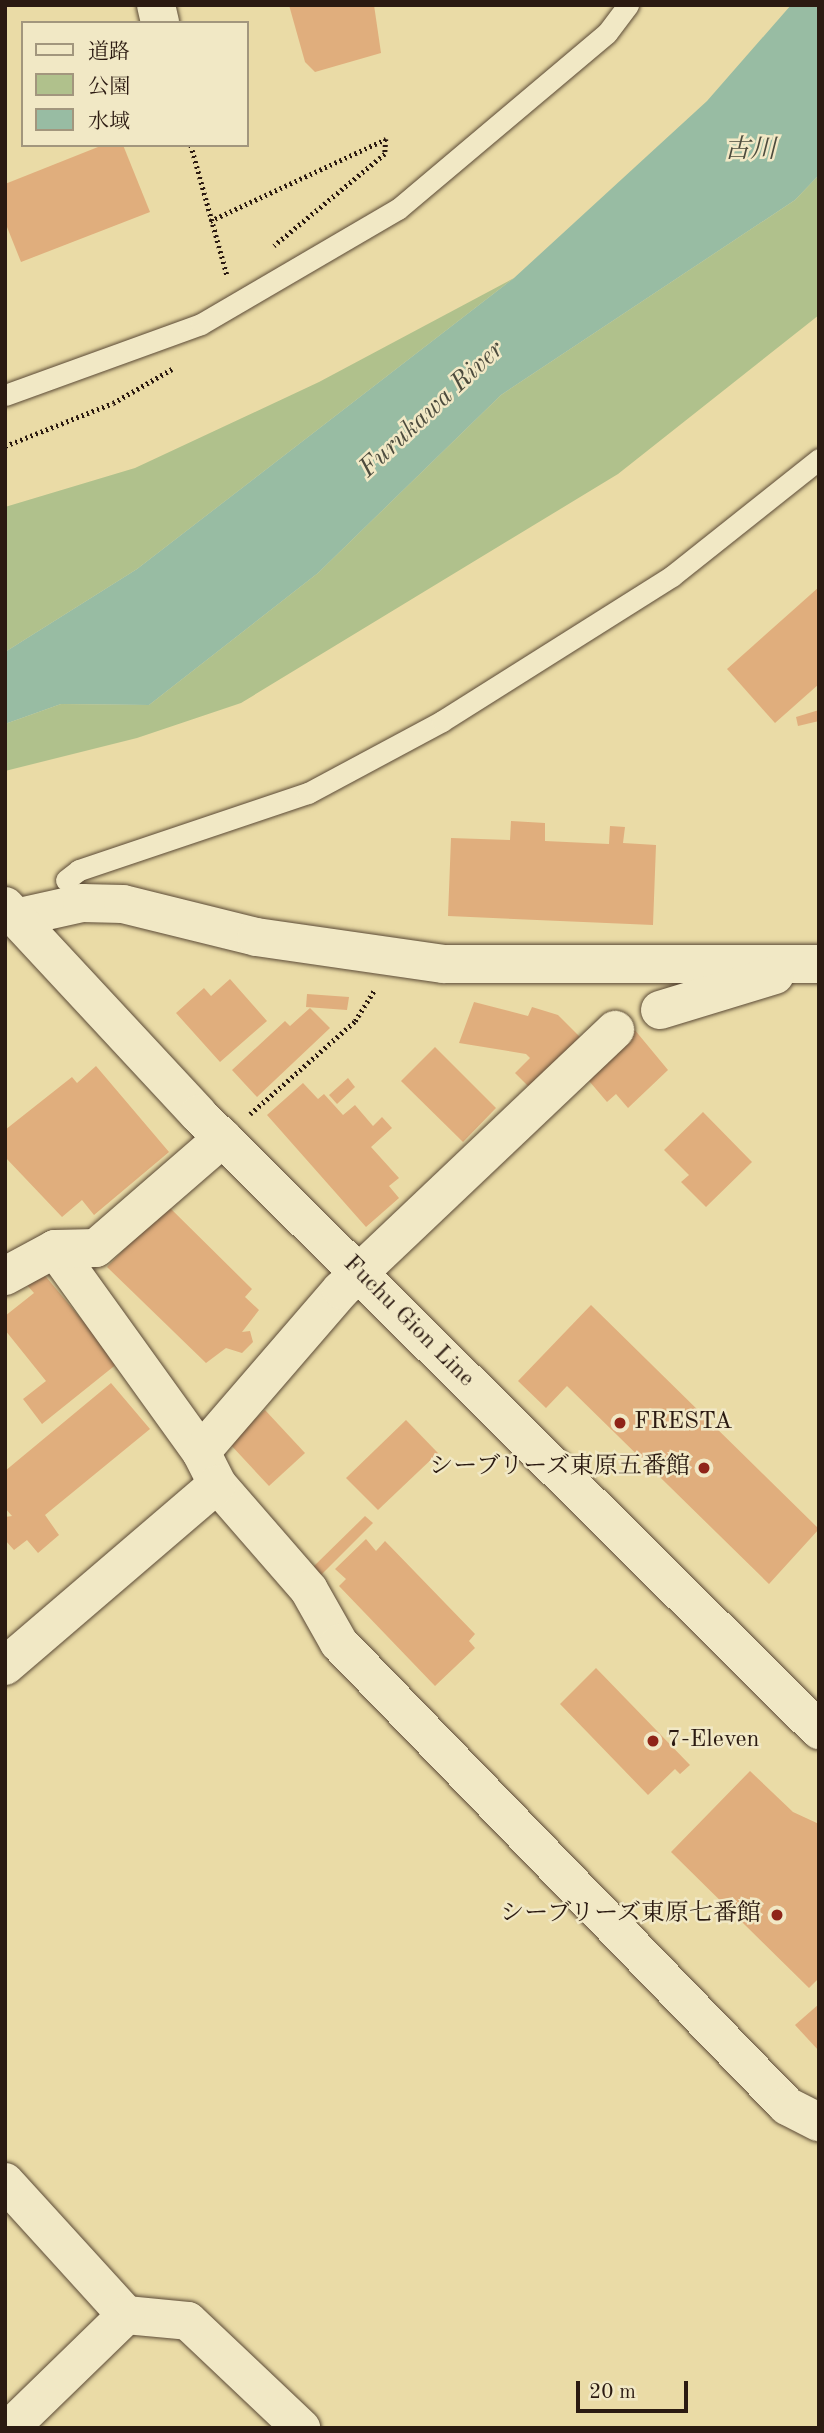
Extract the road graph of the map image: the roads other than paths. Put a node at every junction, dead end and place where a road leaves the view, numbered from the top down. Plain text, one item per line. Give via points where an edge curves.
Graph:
1 (628, 5) edge
2 (5, 395) edge
3 (819, 459) edge
4 (65, 880) dead end
5 (10, 912) edge
6 (812, 965) edge
7 (660, 1010) dead end
8 (615, 1030) dead end
9 (223, 1138) junction
10 (55, 1249) junction
11 (5, 1276) edge
12 (362, 1277) junction
13 (209, 1468) junction
14 (5, 1667) edge
15 (819, 1730) edge
16 (819, 2122) edge
17 (5, 2182) edge
18 (126, 2315) junction
19 (10, 2428) edge
20 (301, 2428) edge

1 - 2 lane via 607,33 398,209 201,324
3 - 4 lane via 672,576 442,721 308,793 79,870
5 - 6 street via 82,902 122,904 256,936 443,964
5 - 9 street, Fuchu Gion Line
6 - 7 street
8 - 12 street
9 - 10 street via 96,1248
9 - 12 street, Fuchu Gion Line
10 - 11 street
10 - 13 street
12 - 13 street via 341,1290
12 - 15 street, Fuchu Gion Line
13 - 14 street
13 - 16 street via 309,1590 339,1643 787,2106
17 - 18 street
18 - 19 street
18 - 20 street via 188,2322

